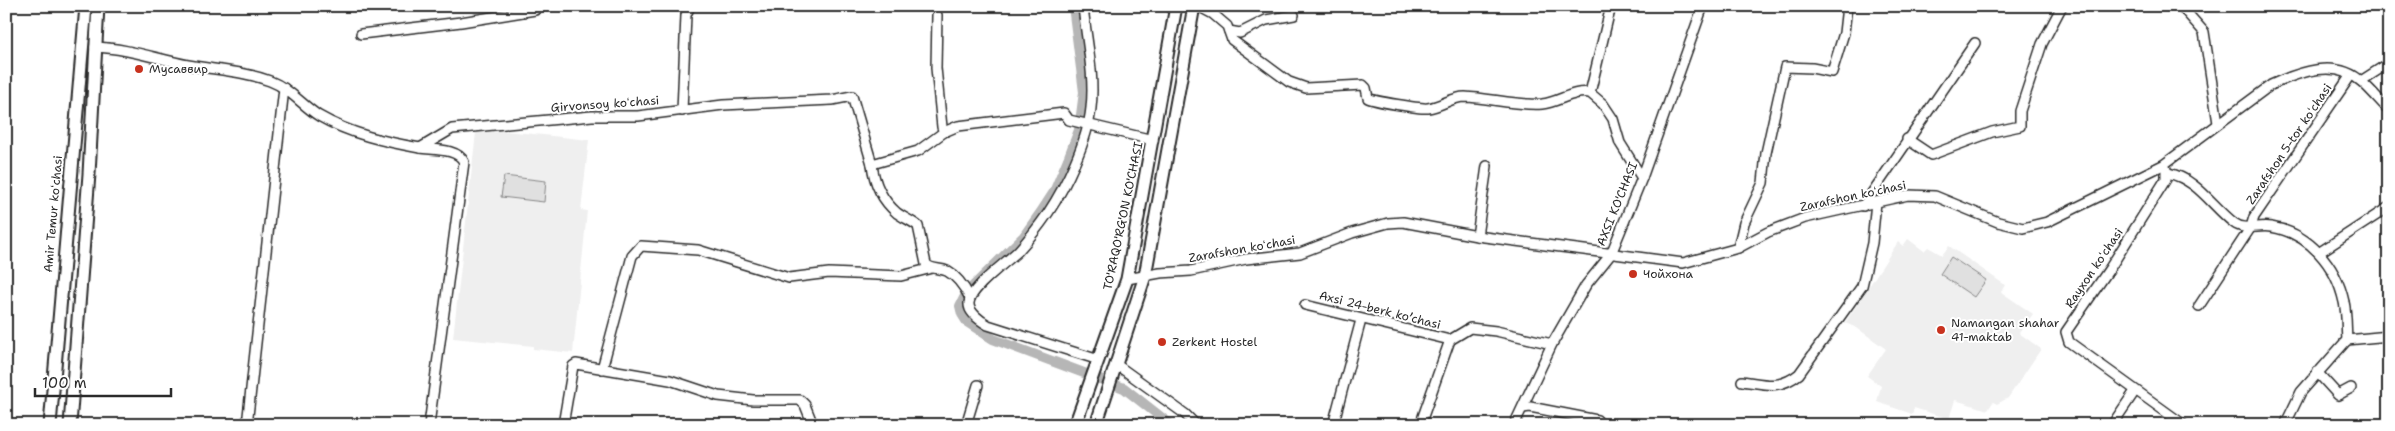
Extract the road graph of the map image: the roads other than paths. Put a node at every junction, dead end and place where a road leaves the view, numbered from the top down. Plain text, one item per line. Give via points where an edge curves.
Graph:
1 (86, 6) edge
2 (98, 6) edge
3 (536, 6) edge
4 (690, 6) edge
5 (1083, 6) edge
6 (1176, 6) edge
7 (1194, 6) edge
8 (1198, 6) edge
9 (1611, 6) edge
10 (1703, 6) edge
11 (1847, 6) edge
12 (2062, 6) edge
13 (2181, 6) edge
14 (937, 15) dead end
15 (1294, 16) dead end
16 (1229, 31) junction
17 (361, 34) dead end
18 (1976, 42) dead end
19 (95, 48) junction
20 (2389, 63) edge
21 (2351, 75) junction
22 (2361, 81) junction
23 (284, 88) junction
24 (1590, 93) junction
25 (2389, 110) edge
26 (682, 111) junction
27 (2218, 122) junction
28 (1083, 123) junction
29 (944, 132) junction
30 (1907, 139) junction
31 (1153, 140) junction
32 (420, 148) junction
33 (872, 164) junction
34 (1487, 166) dead end
35 (2165, 169) junction
36 (70, 174) junction
37 (89, 174) junction
38 (1642, 178) junction
39 (1876, 202) junction
40 (1863, 206) junction
41 (2389, 207) edge
42 (2252, 227) junction
43 (1477, 236) junction
44 (1738, 248) junction
45 (2320, 252) junction
46 (1611, 254) junction
47 (932, 268) junction
48 (1145, 276) junction
49 (1126, 279) junction
50 (970, 298) junction
51 (1305, 305) dead end
52 (2199, 306) dead end
53 (1361, 320) junction
54 (2389, 336) edge
55 (1450, 340) junction
56 (2347, 340) junction
57 (1552, 344) junction
58 (1099, 360) junction
59 (1116, 365) junction
60 (602, 369) junction
61 (2317, 372) junction
62 (1742, 381) dead end
63 (978, 384) dead end
64 (2352, 388) dead end
65 (2135, 391) junction
66 (1523, 408) junction
67 (50, 425) edge
68 (70, 425) edge
69 (247, 425) edge
70 (429, 425) edge
71 (563, 425) edge
72 (813, 425) edge
73 (966, 425) edge
74 (1075, 425) edge
75 (1096, 425) edge
76 (1196, 425) edge
77 (1333, 425) edge
78 (1420, 425) edge
79 (1514, 425) edge
80 (1601, 425) edge
81 (2112, 425) edge
82 (2184, 425) edge
83 (2285, 425) edge

1 - 36 main road, Amir Temur koʻchasi
2 - 19 main road
3 - 17 street via 536,10 461,22
4 - 26 street via 686,15
5 - 28 street via 1091,93
6 - 31 main road, TO'RAQO'RG'ON KO'CHASI
7 - 48 main road
8 - 16 street via 1220,20
9 - 24 street
10 - 38 street, AXSI KO'CHASI
11 - 44 street via 1844,33 1832,72 1785,67 1762,183 1744,223
12 - 30 street via 2042,44 2020,111 2020,126 1992,132 1931,155
13 - 27 street via 2204,32
14 - 29 street via 936,68
15 - 16 street via 1266,20 1240,33
16 - 24 street via 1232,40 1288,82 1306,88 1363,85 1370,100 1412,108 1428,108 1464,97 1541,104 1575,92
18 - 30 street
19 - 23 street via 246,74
19 - 37 main road
20 - 22 street
21 - 22 street, Zarafshon koʻchasi
21 - 27 street, Zarafshon koʻchasi via 2341,70 2324,69 2292,75 2271,85
21 - 42 street, Zarafshon 5-tor koʻchasi via 2254,217
22 - 25 street, Zarafshon koʻchasi
23 - 32 street via 335,125 380,140
23 - 69 street
24 - 38 street via 1613,119 1620,143
26 - 32 street, Girvonsoy koʻchasi via 452,129
26 - 33 street, Girvonsoy koʻchasi via 852,96
27 - 35 street, Zarafshon koʻchasi
28 - 29 street via 1069,120 1064,113 981,122
28 - 31 street
28 - 50 street via 1061,193 1048,214 1024,244
29 - 33 street via 918,151
30 - 40 street
31 - 49 main road, TO'RAQO'RG'ON KO'CHASI
32 - 70 street via 455,153 462,156 464,162
33 - 47 street via 878,190 897,212 918,226 926,264
34 - 43 street
35 - 39 street, Zarafshon koʻchasi via 2047,222 2023,228 1998,222 1935,196 1908,195
35 - 42 street via 2196,187 2235,224
35 - 65 street, Rayxon koʻchasi via 2166,179 2066,332 2069,342
36 - 37 main road
36 - 67 main road, Amir Temur koʻchasi
37 - 68 main road
38 - 46 street, AXSI KO'CHASI
39 - 40 street, Zarafshon koʻchasi
39 - 62 street via 1872,243 1862,286 1799,374 1788,383 1776,386
40 - 44 street, Zarafshon koʻchasi via 1804,218
41 - 45 street
42 - 45 street via 2278,228
42 - 52 street, Zarafshon 5-tor koʻchasi
43 - 46 street, Zarafshon koʻchasi
43 - 48 street, Zarafshon koʻchasi via 1403,222 1388,223 1300,252
44 - 46 street, Zarafshon koʻchasi via 1683,262
45 - 56 street via 2333,272 2344,302
46 - 57 street, AXSI KO'CHASI via 1586,285
47 - 50 street via 947,272 964,286
47 - 60 street via 900,276 829,273 789,278 698,250 641,246 632,256
48 - 49 street, Zarafshon koʻchasi
48 - 59 main road
49 - 58 main road, TO'RAQO'RG'ON KO'CHASI
50 - 58 street via 970,308 979,320 988,325
51 - 53 street, Аxsi 24-berk koʼchasi
53 - 55 street, Аxsi 24-berk koʼchasi
53 - 77 street
54 - 56 street
55 - 57 street, Аxsi 24-berk koʼchasi via 1470,328 1496,330
55 - 78 street, Аxsi 24-berk koʼchasi
56 - 61 street
57 - 66 street, AXSI KO'CHASI
58 - 74 main road, TO'RAQO'RG'ON KO'CHASI
59 - 75 main road
59 - 76 street via 1178,408
60 - 71 street via 574,364
60 - 72 street via 670,380 710,394 734,398 800,400
61 - 64 street via 2338,395
61 - 83 street via 2301,392
63 - 73 street
65 - 81 street
65 - 82 street, Rayxon koʻchasi
66 - 79 street, AXSI KO'CHASI
66 - 80 street via 1597,420

